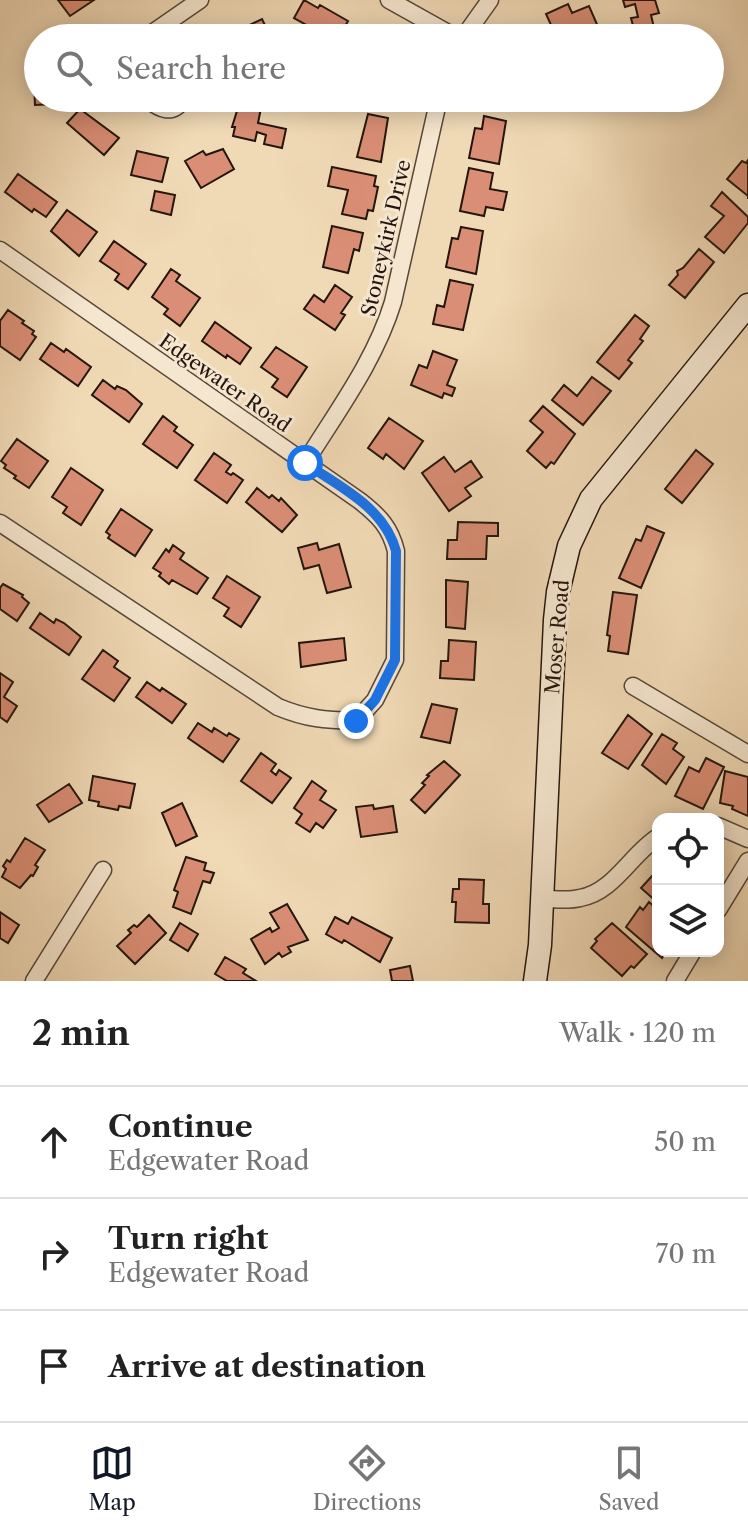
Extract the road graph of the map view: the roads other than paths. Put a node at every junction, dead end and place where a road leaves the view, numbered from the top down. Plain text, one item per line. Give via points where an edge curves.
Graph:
1 (200, 0) edge
2 (389, 0) edge
3 (490, 0) edge
4 (165, 24) edge
5 (432, 24) edge
6 (473, 24) edge
7 (436, 112) edge
8 (0, 250) edge
9 (746, 311) edge
10 (305, 463) junction
11 (0, 523) edge
12 (633, 686) dead end
13 (748, 754) edge
14 (724, 827) edge
15 (748, 839) edge
16 (652, 843) edge
17 (748, 861) edge
18 (103, 870) dead end
19 (543, 899) junction
20 (724, 900) edge
21 (689, 957) edge
22 (34, 981) edge
23 (535, 981) edge
24 (675, 981) edge

1 - 4 street
2 - 5 street
3 - 6 street
7 - 10 street, Stoneykirk Drive via 384,331
8 - 10 street, Edgewater Road
9 - 19 street, Moser Road via 591,499 569,546 555,620
10 - 11 street, Edgewater Road via 382,518 396,551 395,660 375,700 356,721 316,720 278,707
12 - 13 street
14 - 15 street
16 - 19 street via 593,894
17 - 20 street
18 - 22 street
19 - 23 street, Moser Road
21 - 24 street

